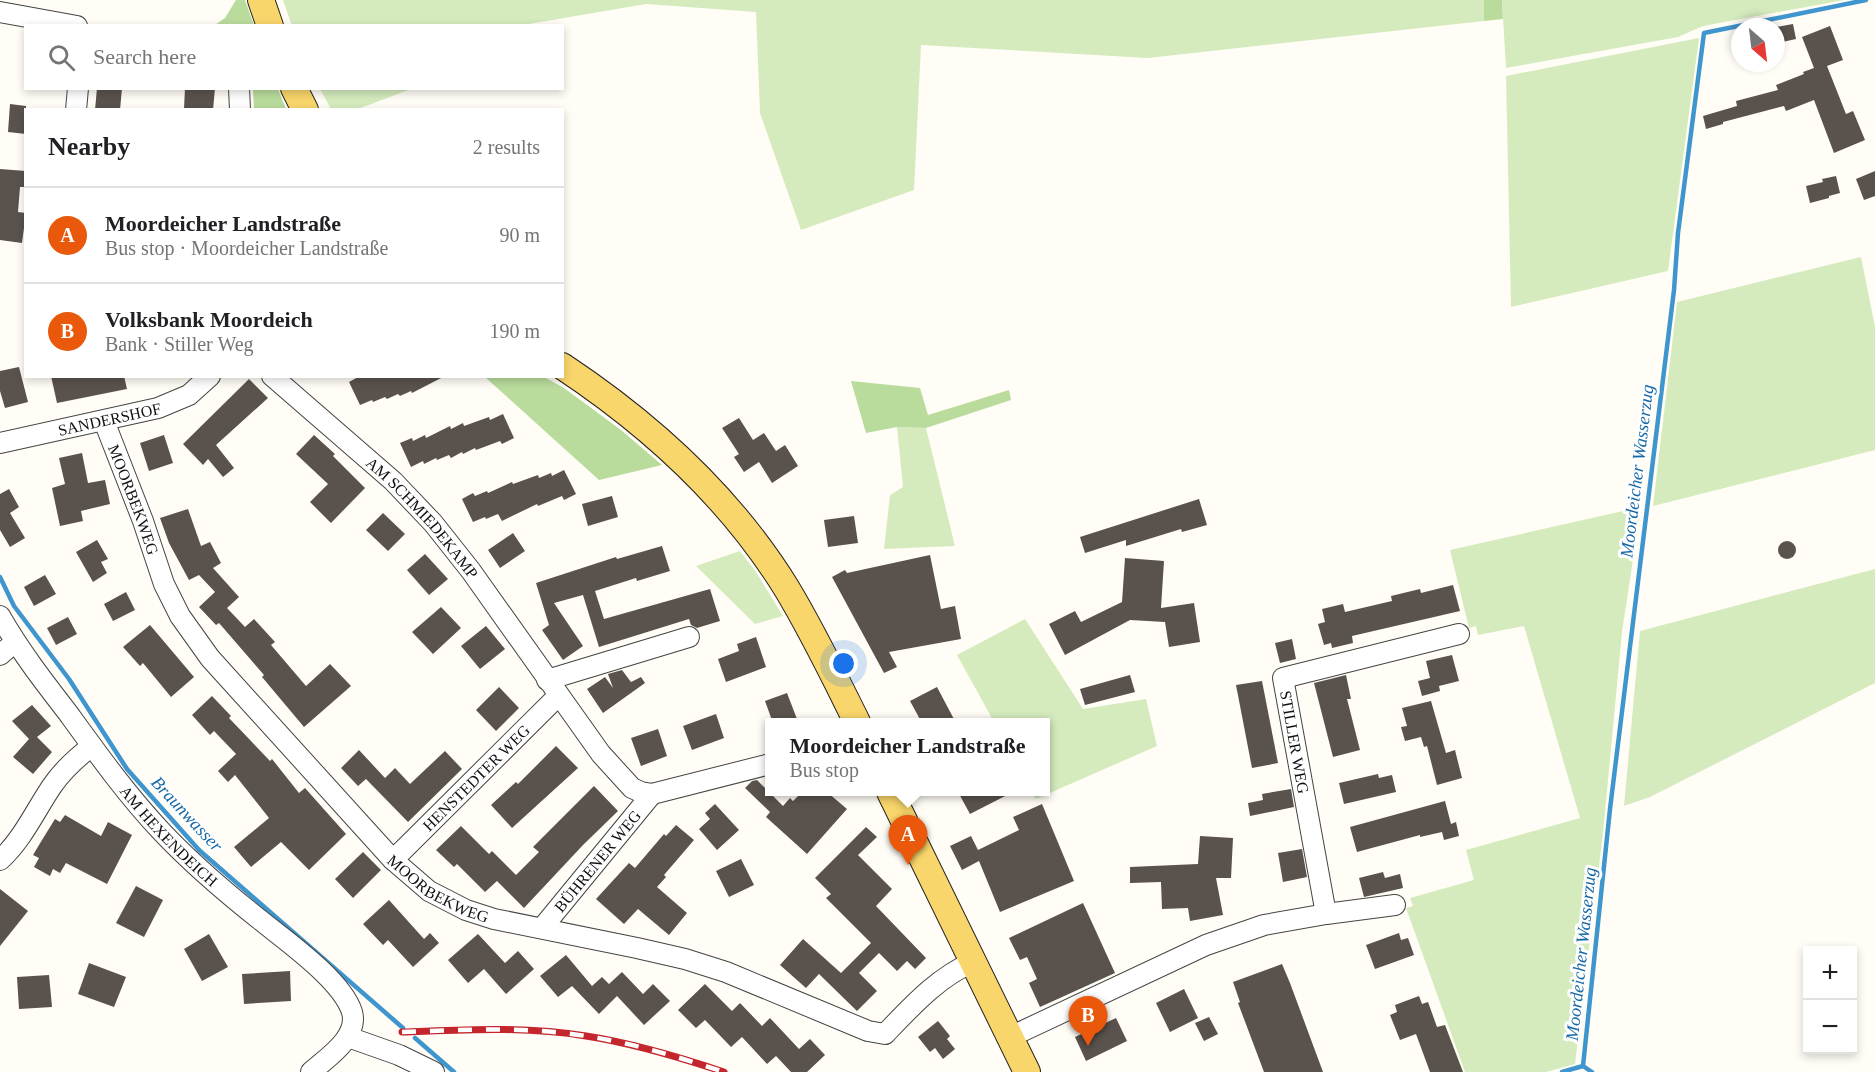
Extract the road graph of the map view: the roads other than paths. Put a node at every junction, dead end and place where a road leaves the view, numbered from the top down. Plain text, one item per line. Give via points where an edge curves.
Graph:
1 (261, 0) edge
2 (0, 12) edge
3 (66, 24) edge
4 (269, 24) edge
5 (78, 90) edge
6 (239, 90) edge
7 (295, 90) edge
8 (76, 108) edge
9 (240, 108) edge
10 (304, 108) edge
11 (564, 367) edge
12 (208, 378) edge
13 (274, 378) edge
14 (105, 420) junction
15 (0, 442) edge
16 (0, 616) edge
17 (1460, 634) dead end
18 (689, 637) dead end
19 (8, 649) edge
20 (553, 688) junction
21 (854, 718) edge
22 (92, 746) junction
23 (765, 765) edge
24 (652, 794) junction
25 (892, 796) edge
26 (0, 860) edge
27 (393, 860) junction
28 (1395, 905) dead end
29 (1326, 914) junction
30 (542, 928) junction
31 (973, 962) junction
32 (349, 1035) junction
33 (1010, 1037) junction
34 (311, 1072) edge
35 (434, 1072) edge
36 (1027, 1072) edge

1 - 4 main road
2 - 3 street
5 - 8 street
6 - 9 street
7 - 10 main road
11 - 21 main road via 658,438 730,513 786,588
12 - 14 street, SANDERSHOF via 173,403
13 - 20 street, AM SCHMIEDEKAMP via 393,481 433,523
14 - 15 street, SANDERSHOF
14 - 27 street, MOORBEKWEG via 164,584 191,633
16 - 19 street, AM HEXENDEICH
17 - 29 street, STILLER WEG via 1283,678
18 - 20 street
19 - 22 street, AM HEXENDEICH
20 - 24 street, AM SCHMIEDEKAMP via 632,788
20 - 27 street, HENSTEDTER WEG
22 - 26 street via 64,771 16,843
22 - 32 street, AM HEXENDEICH via 184,854 328,976 351,1009 354,1021
23 - 24 street
24 - 30 street, BÜHRENER WEG
25 - 31 main road
27 - 30 street, MOORBEKWEG via 429,891 466,910
28 - 29 street
29 - 33 street via 1264,925 1206,945
30 - 31 street, MOORBEKWEG via 685,959 868,1031 885,1034 920,998 956,969
31 - 33 main road
32 - 34 street
32 - 35 street
33 - 36 main road

